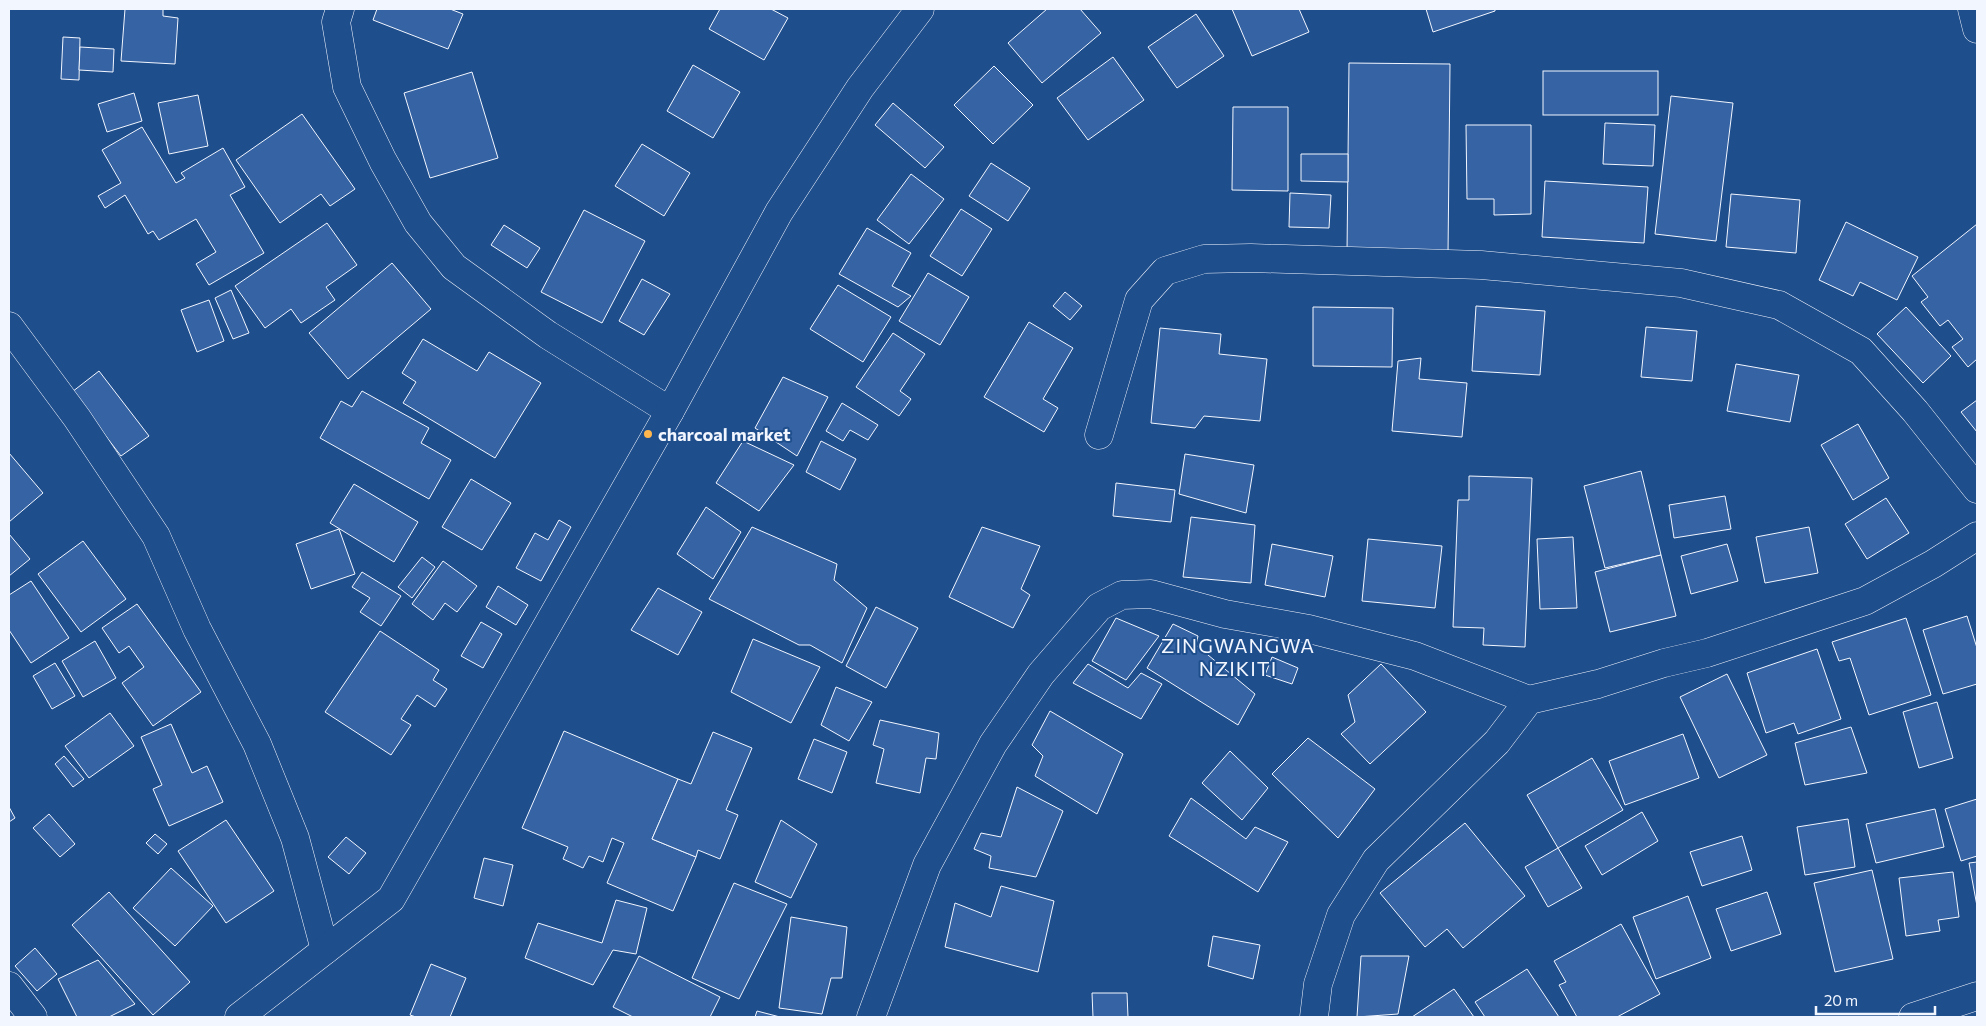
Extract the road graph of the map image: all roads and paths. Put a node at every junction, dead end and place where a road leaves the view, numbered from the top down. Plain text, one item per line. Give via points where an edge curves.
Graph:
1 (340, 9) edge
2 (920, 9) edge
3 (1972, 9) edge
4 (1977, 29) edge
5 (9, 326) edge
6 (670, 411) junction
7 (1098, 435) dead end
8 (1977, 489) edge
9 (1977, 536) edge
10 (1529, 700) junction
11 (325, 950) junction
12 (9, 986) edge
13 (1977, 996) edge
14 (33, 1017) edge
15 (239, 1017) edge
16 (871, 1017) edge
17 (1314, 1017) edge
18 (1913, 1017) edge

1 - 6 street via 336,22 347,87 418,223 454,266 548,335
2 - 6 street via 860,88 779,212
3 - 4 street
5 - 11 street via 77,418 156,536 197,629 257,744 295,838
6 - 11 street via 391,899
7 - 8 street via 1139,300 1165,271 1204,259 1251,258 1481,265 1681,283 1779,306 1861,351 1915,411
9 - 10 street via 1865,601 1707,653
10 - 16 street via 1405,654 1151,594 1122,595 1099,606 1041,674 993,744 927,865
10 - 17 street via 1497,742 1376,860 1341,916 1318,984
11 - 15 street
12 - 14 street
13 - 18 street

